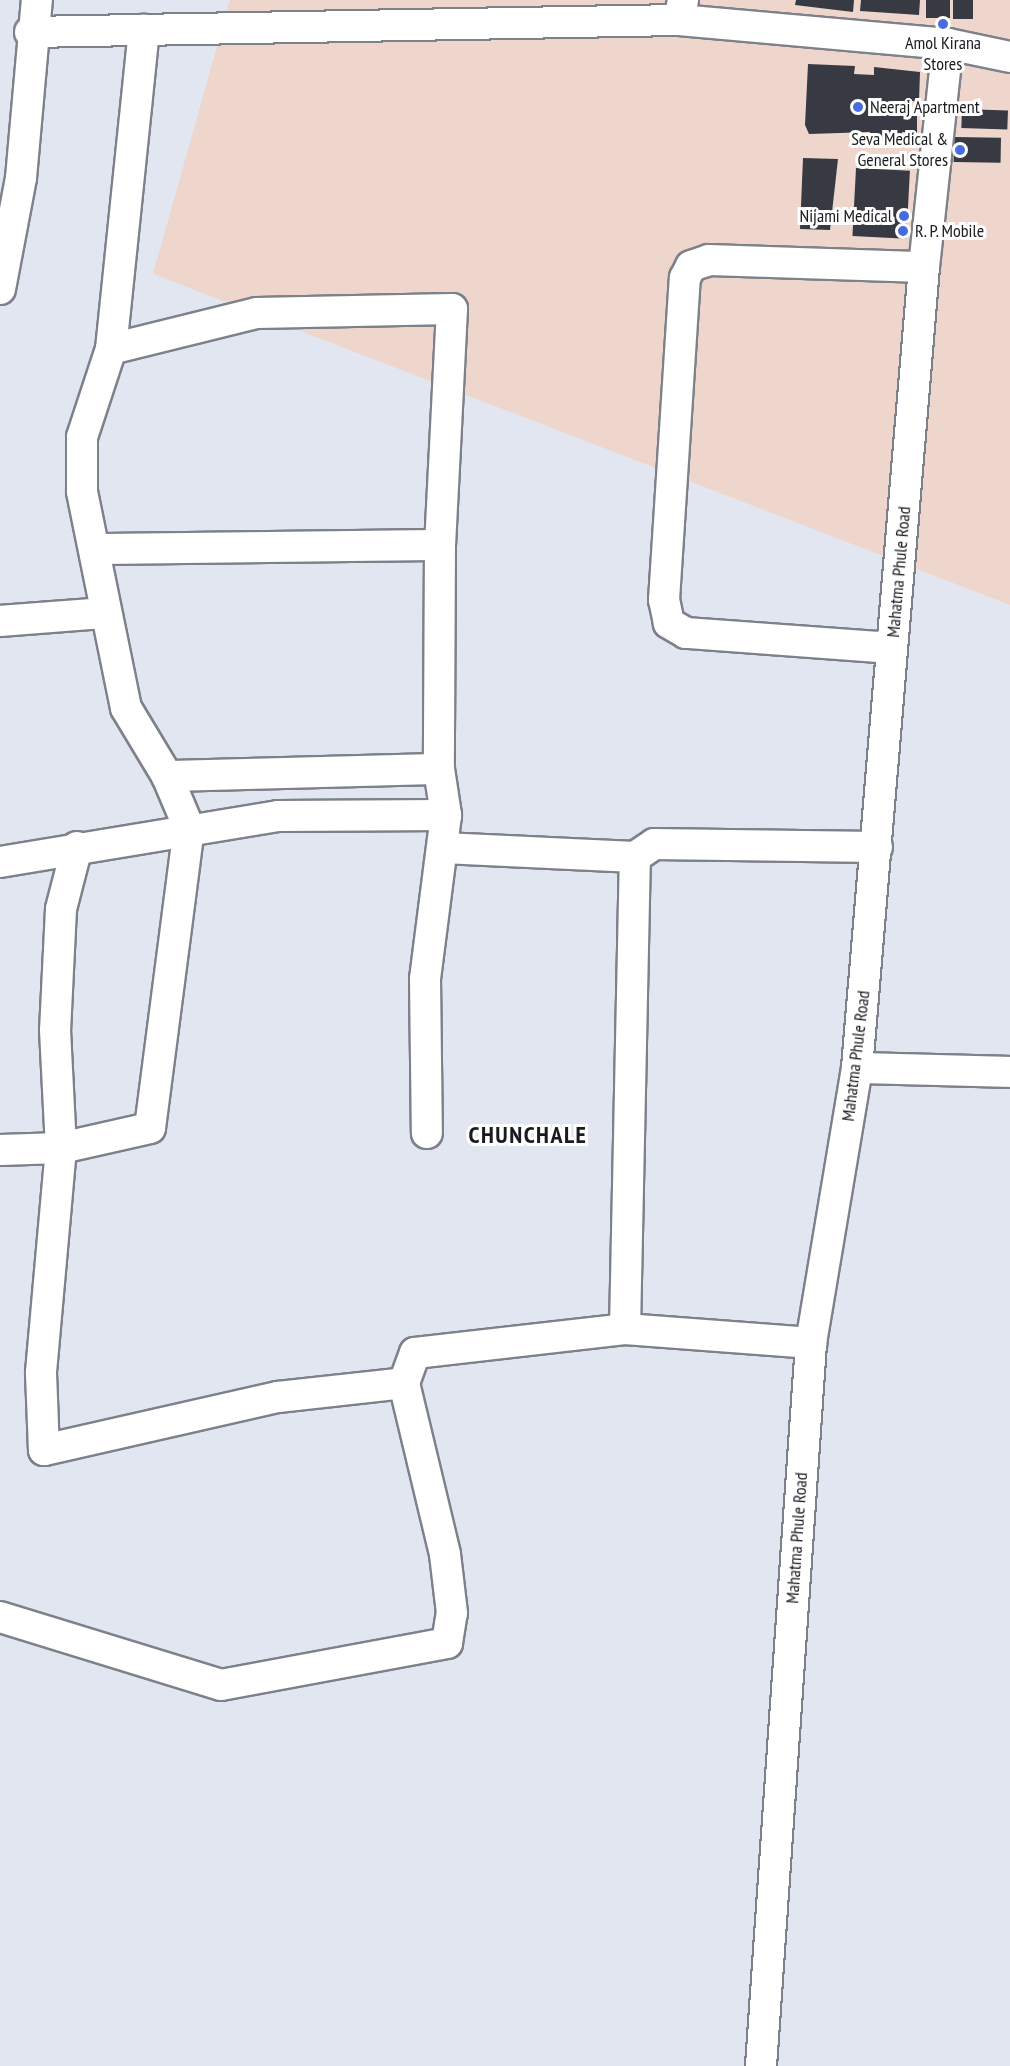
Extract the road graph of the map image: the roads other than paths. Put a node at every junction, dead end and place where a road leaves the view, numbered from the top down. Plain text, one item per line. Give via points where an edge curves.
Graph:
1 (37, 0) edge
2 (681, 10) edge
3 (144, 30) junction
4 (30, 32) junction
5 (948, 44) junction
6 (1010, 57) edge
7 (924, 267) junction
8 (0, 289) edge
9 (111, 349) junction
10 (440, 545) junction
11 (97, 549) junction
12 (104, 613) junction
13 (0, 621) edge
14 (892, 648) junction
15 (439, 769) junction
16 (167, 776) junction
17 (446, 815) junction
18 (189, 828) junction
19 (77, 847) junction
20 (877, 847) junction
21 (443, 848) junction
22 (635, 857) junction
23 (0, 862) edge
24 (857, 1068) junction
25 (1010, 1072) edge
26 (428, 1133) dead end
27 (61, 1148) junction
28 (0, 1149) edge
29 (626, 1329) junction
30 (811, 1343) junction
31 (404, 1383) junction
32 (0, 1617) edge
33 (760, 2066) edge

1 - 4 street
2 - 3 street
2 - 5 street
3 - 4 street
3 - 9 street
4 - 8 street via 21,178
5 - 6 street
5 - 7 street, Mahatma Phule Road
7 - 14 street, Mahatma Phule Road
7 - 14 street via 702,260 685,278 664,600 669,623 686,633
9 - 10 street via 257,313 452,309
9 - 11 street via 82,437 81,491
10 - 11 street
10 - 15 street
11 - 12 street
12 - 13 street
12 - 16 street via 126,708
14 - 20 street, Mahatma Phule Road
15 - 16 street
15 - 17 street
16 - 18 street
17 - 18 street via 278,816
17 - 21 street
18 - 19 street
18 - 27 street via 150,1128
19 - 23 street
19 - 27 street via 61,909 55,1030
20 - 22 street via 654,844
20 - 24 street, Mahatma Phule Road
21 - 22 street
21 - 26 street via 425,979
22 - 29 street
24 - 25 street
24 - 30 street, Mahatma Phule Road
27 - 28 street
27 - 31 street via 41,1373 44,1450 278,1397
29 - 30 street
29 - 31 street via 415,1353
30 - 33 street, Mahatma Phule Road
31 - 32 street via 445,1554 452,1613 447,1643 221,1685

